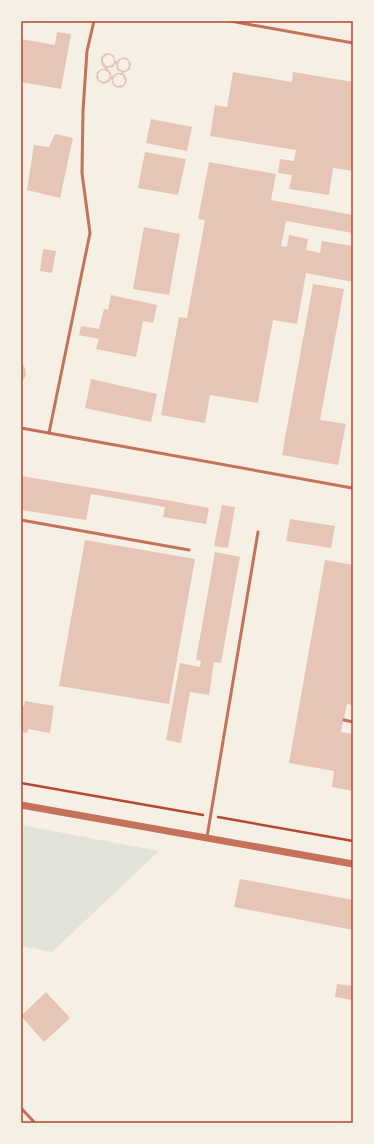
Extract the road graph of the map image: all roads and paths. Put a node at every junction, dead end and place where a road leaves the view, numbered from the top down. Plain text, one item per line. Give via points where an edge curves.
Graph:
1 (94, 21) edge
2 (230, 21) edge
3 (353, 43) edge
4 (21, 428) edge
5 (49, 433) junction
6 (353, 484) edge
7 (21, 520) edge
8 (258, 532) dead end
9 (189, 550) dead end
10 (344, 720) dead end
11 (353, 722) edge
12 (21, 783) edge
13 (21, 805) edge
14 (211, 816) junction
15 (206, 839) junction
16 (353, 842) edge
17 (353, 864) edge
18 (21, 1108) edge
19 (35, 1123) edge

1 - 5 lane via 87,51 83,111 82,173 90,233
2 - 3 lane
4 - 5 lane
5 - 6 lane via 352,488
7 - 9 lane
8 - 14 lane
10 - 11 lane
12 - 14 path
13 - 15 street
14 - 15 lane
14 - 16 path
15 - 17 street
18 - 19 lane

